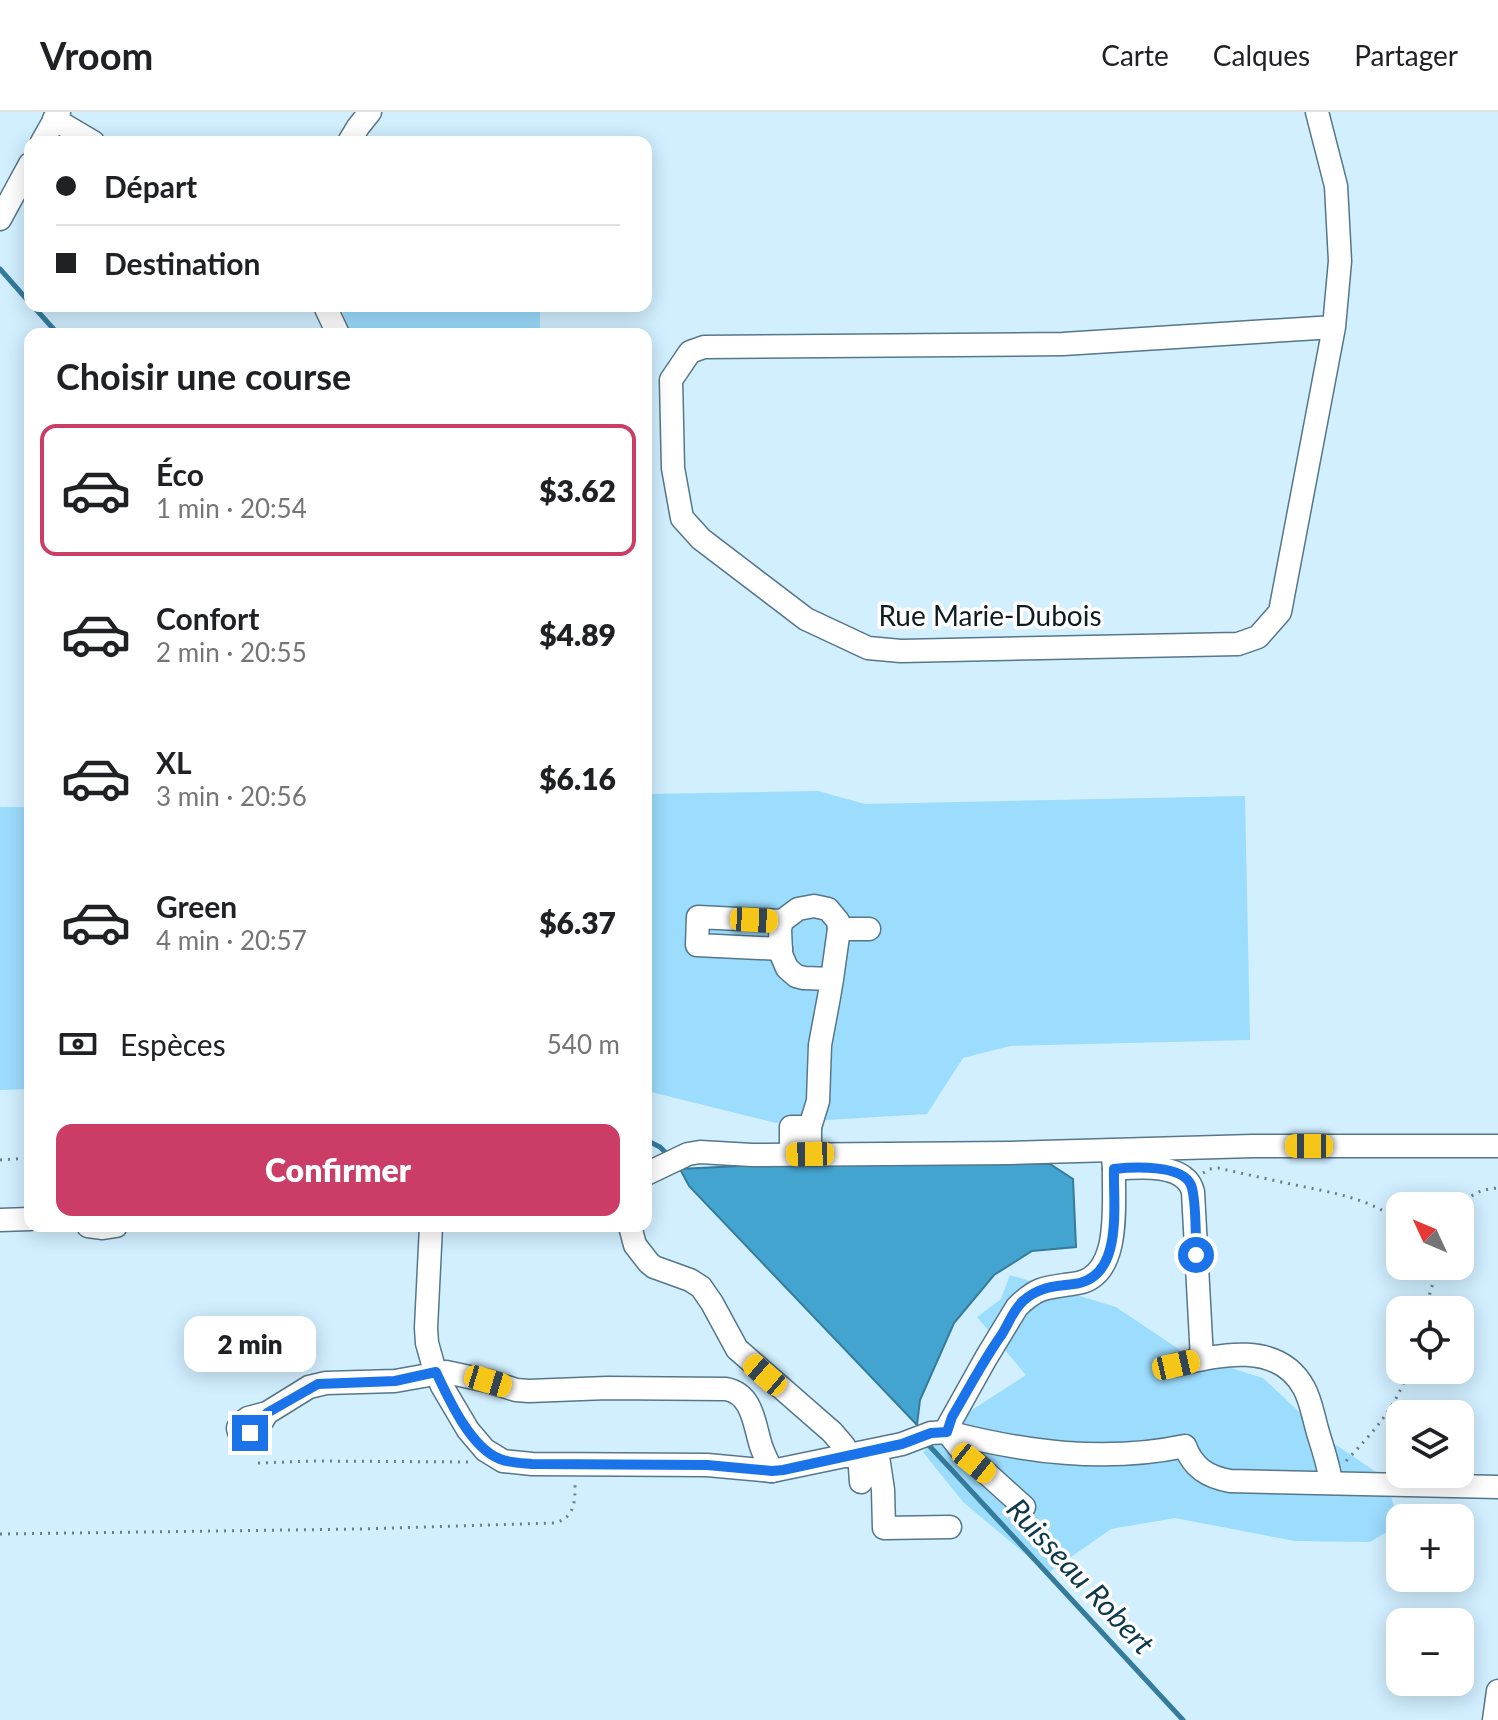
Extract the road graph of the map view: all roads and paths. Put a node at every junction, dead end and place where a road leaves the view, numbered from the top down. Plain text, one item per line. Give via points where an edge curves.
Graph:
1 (370, 112) edge
2 (1317, 112) edge
3 (56, 115) edge
4 (45, 136) edge
5 (85, 136) edge
6 (353, 136) edge
7 (24, 175) edge
8 (0, 219) edge
9 (1334, 327) junction
10 (782, 921) junction
11 (839, 929) junction
12 (869, 929) dead end
13 (781, 949) junction
14 (832, 979) junction
15 (1498, 1146) edge
16 (800, 1154) junction
17 (24, 1158) edge
18 (1113, 1159) junction
19 (0, 1160) edge
20 (664, 1166) edge
21 (1190, 1183) junction
22 (1498, 1188) edge
23 (1474, 1194) edge
24 (1386, 1212) edge
25 (24, 1219) edge
26 (0, 1220) edge
27 (431, 1232) edge
28 (632, 1232) edge
29 (1431, 1280) edge
30 (1433, 1280) edge
31 (1432, 1283) junction
32 (1429, 1296) edge
33 (1202, 1359) junction
34 (1176, 1365) dead end
35 (436, 1372) junction
36 (1403, 1384) edge
37 (267, 1413) dead end
38 (931, 1435) junction
39 (861, 1453) junction
40 (492, 1456) junction
41 (258, 1463) dead end
42 (575, 1464) junction
43 (772, 1471) junction
44 (861, 1482) dead end
45 (1331, 1483) junction
46 (1498, 1487) edge
47 (1024, 1507) dead end
48 (950, 1527) dead end
49 (0, 1534) edge
50 (1498, 1691) edge
51 (1494, 1720) edge

1 - 6 street
2 - 9 street, Rue Marie-Dubois via 1336,186 1340,261
3 - 4 street
3 - 5 street
7 - 8 street
9 - 9 street, Rue Marie-Dubois via 1063,344 704,347 690,352 671,380 673,468 682,518 701,539 806,619 868,648 1238,644 1258,637 1280,612
10 - 11 street via 798,909 823,907 834,914
10 - 13 street
10 - 13 street via 698,917 697,945
11 - 12 street
11 - 14 street
13 - 14 street via 796,976
14 - 16 street via 820,1045 818,1101 810,1127 791,1127
15 - 18 street via 1253,1146
16 - 18 street via 1010,1153
16 - 20 street via 700,1152
17 - 19 path
18 - 21 street via 1126,1168 1170,1171
18 - 38 street via 1113,1217 1105,1263 1095,1277 1043,1288 1017,1307 952,1417
21 - 24 path via 1218,1168 1363,1201
21 - 33 street
22 - 23 path
25 - 26 street
27 - 35 street via 426,1328
28 - 39 street via 642,1256 654,1267 701,1287 737,1349 844,1446
29 - 31 path
30 - 31 path
31 - 32 path
33 - 34 street
33 - 45 street via 1231,1354 1264,1357 1291,1371 1311,1406
35 - 37 street via 395,1381 318,1384
35 - 40 street via 468,1430
35 - 43 street via 529,1391 734,1391 749,1406
36 - 45 path via 1380,1424
38 - 39 street
38 - 45 street via 1092,1455 1185,1446 1198,1467 1215,1478
38 - 47 street via 962,1451
39 - 43 street
39 - 44 street
39 - 48 street via 883,1490 884,1528
40 - 41 path via 485,1462
40 - 42 street via 514,1463
42 - 43 street
42 - 49 path via 573,1507 567,1518 555,1523
45 - 46 street
50 - 51 street

